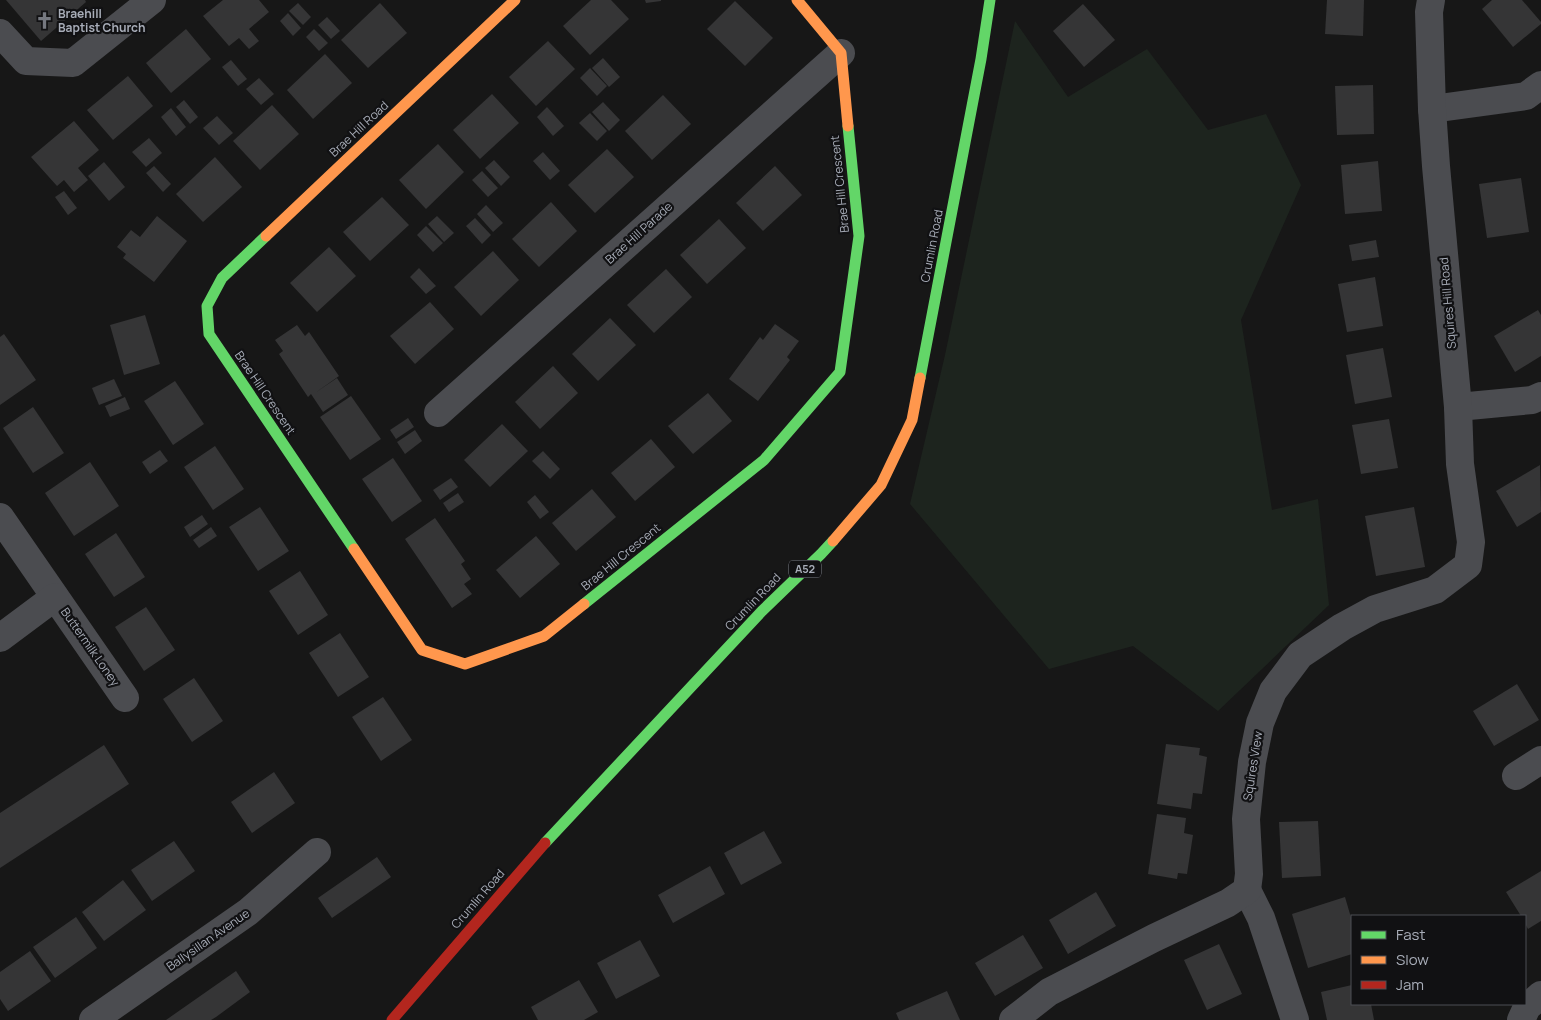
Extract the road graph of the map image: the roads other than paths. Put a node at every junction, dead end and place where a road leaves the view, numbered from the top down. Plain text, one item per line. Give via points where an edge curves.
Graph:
1 (152, 0) edge
2 (515, 0) edge
3 (797, 0) edge
4 (990, 0) edge
5 (1431, 0) edge
6 (0, 33) edge
7 (841, 53) junction
8 (1541, 84) edge
9 (1432, 109) junction
10 (222, 278) joint
11 (1541, 396) edge
12 (1458, 407) junction
13 (438, 412) dead end
14 (0, 517) edge
15 (1435, 590) joint
16 (55, 597) junction
17 (0, 638) edge
18 (125, 698) dead end
19 (1541, 760) edge
20 (1516, 776) dead end
21 (317, 852) dead end
22 (1247, 890) junction
23 (1541, 995) edge
24 (93, 1020) edge
25 (392, 1020) edge
26 (1013, 1020) edge
27 (1295, 1020) edge
28 (1521, 1020) edge

1 - 6 street via 73,63 26,61
2 - 10 street, Brae Hill Road
3 - 7 street
4 - 25 street, Crumlin Road / A52 via 912,420 880,485 820,554 762,611 535,854
5 - 9 street, Squires Hill Road
7 - 10 street, Brae Hill Crescent via 859,236 840,372 764,460 544,636 536,639 465,664 422,650 209,334 208,306
7 - 13 street, Brae Hill Parade
8 - 9 street via 1526,96
9 - 12 street, Squires Hill Road
11 - 12 street via 1532,400
12 - 15 street, Squires Hill Road via 1460,464 1471,542 1468,565
14 - 16 street, Buttermilk Loney
15 - 22 street, Squires View via 1375,609 1342,627 1300,655 1273,691 1260,723 1252,762 1246,819
16 - 17 street, Buttermilk Loney
16 - 18 street, Buttermilk Loney
19 - 20 street
21 - 24 street, Ballysillan Avenue via 248,912
22 - 26 street via 1228,904 1049,992
22 - 27 street via 1261,918
23 - 28 street via 1527,1008

